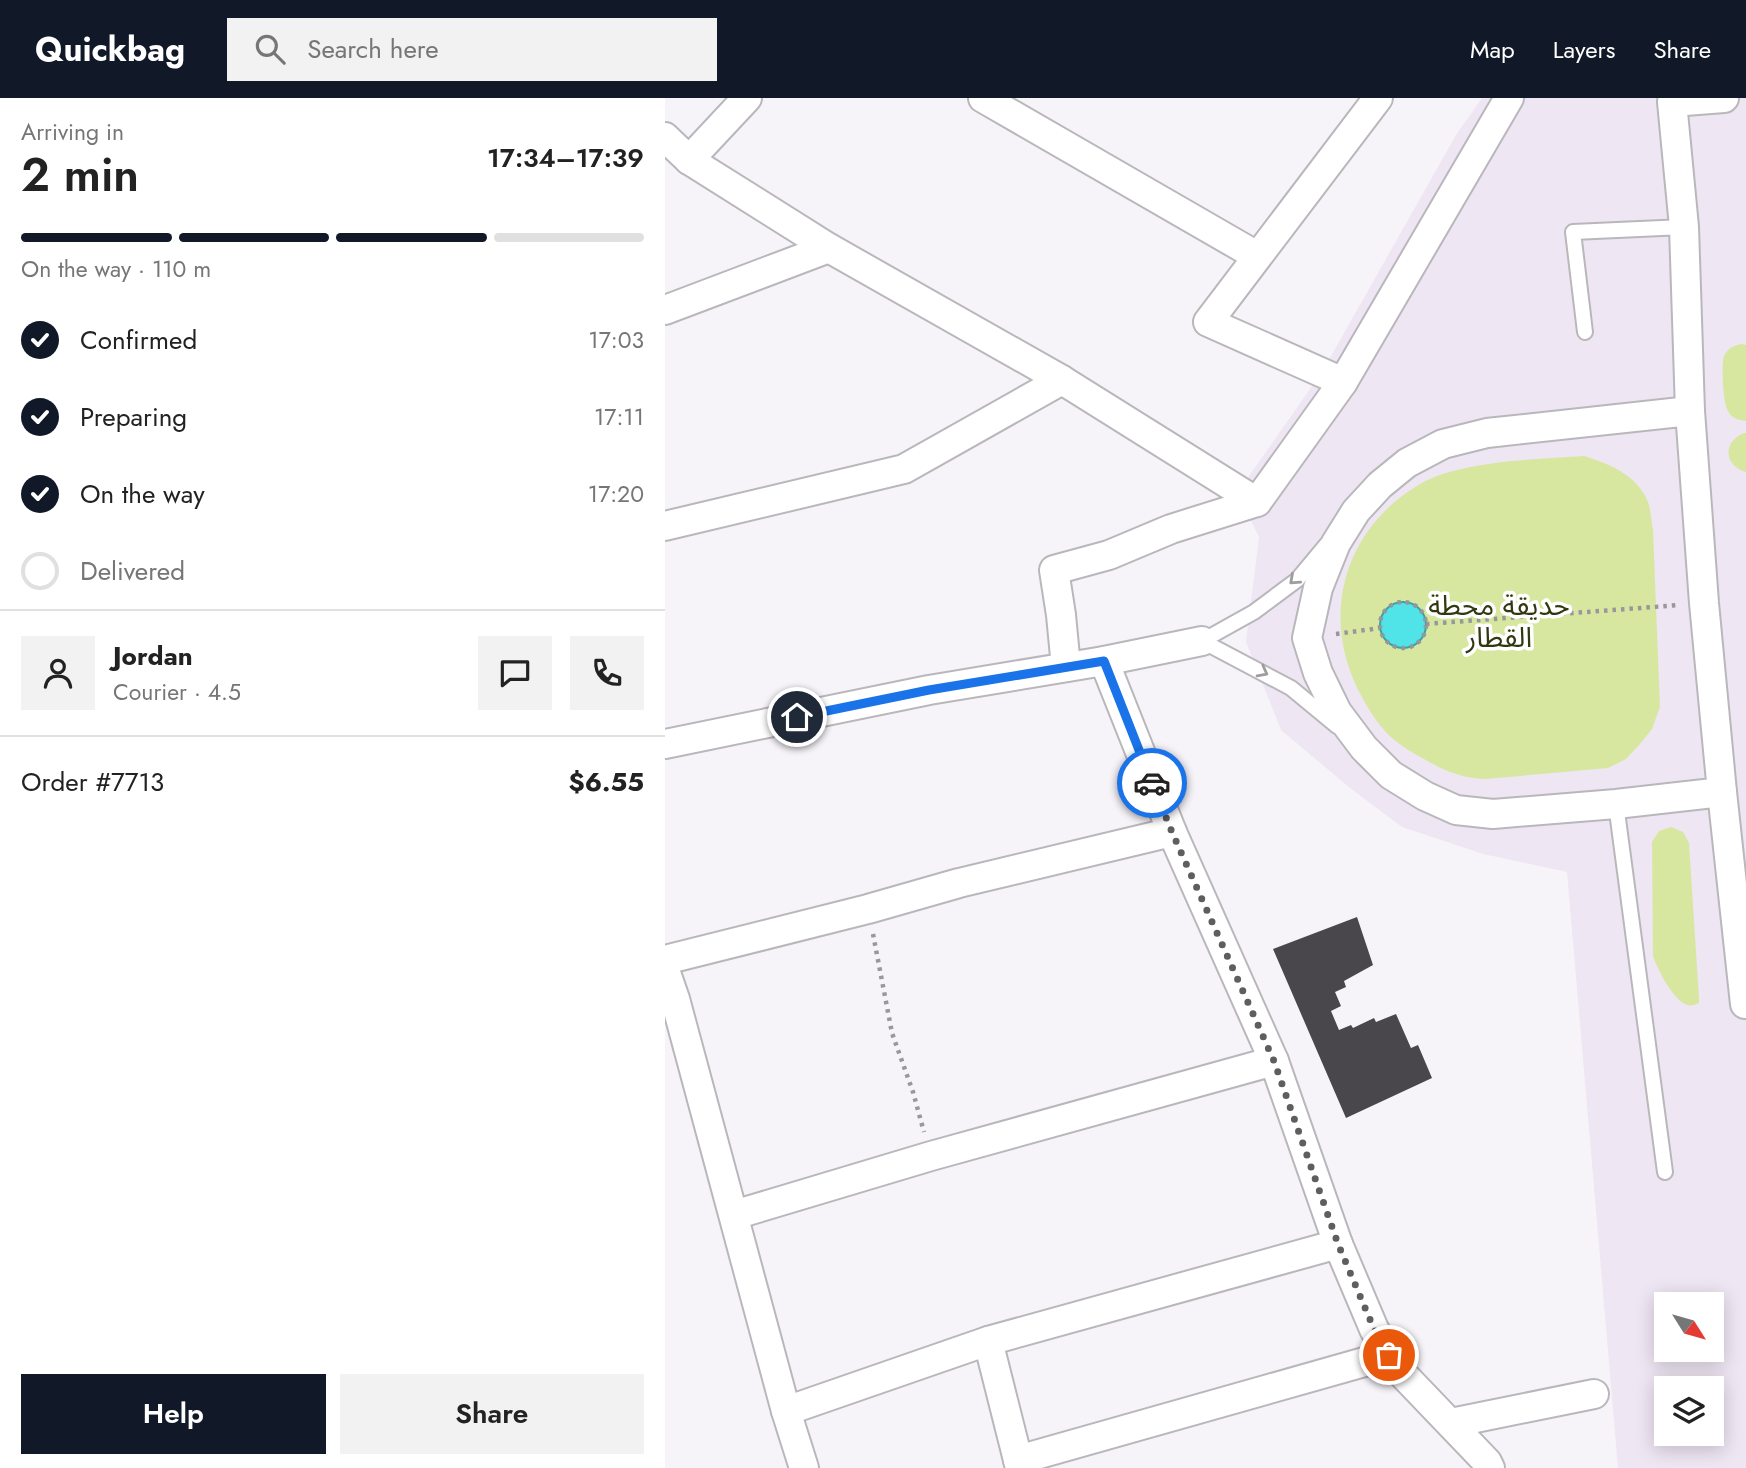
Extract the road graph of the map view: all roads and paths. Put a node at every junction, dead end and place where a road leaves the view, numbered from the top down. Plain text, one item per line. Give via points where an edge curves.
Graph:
1 (747, 98) edge
2 (983, 98) edge
3 (1378, 98) edge
4 (1724, 98) edge
5 (1497, 102) edge
6 (665, 137) edge
7 (689, 160) junction
8 (1684, 227) junction
9 (829, 248) junction
10 (1257, 256) junction
11 (665, 310) edge
12 (1585, 332) dead end
13 (1062, 380) junction
14 (1343, 382) junction
15 (1690, 411) junction
16 (1257, 502) junction
17 (1356, 511) junction
18 (665, 526) edge
19 (1704, 603) junction
20 (1426, 624) junction
21 (1381, 628) junction
22 (1307, 638) junction
23 (1202, 641) junction
24 (1104, 661) junction
25 (1066, 667) junction
26 (665, 744) edge
27 (1364, 748) junction
28 (1722, 792) junction
29 (1616, 804) junction
30 (1172, 832) junction
31 (868, 909) junction
32 (665, 960) edge
33 (665, 970) edge
34 (670, 1001) edge
35 (1745, 1004) edge
36 (1274, 1061) junction
37 (930, 1156) junction
38 (1665, 1172) dead end
39 (734, 1215) junction
40 (1338, 1244) junction
41 (988, 1341) junction
42 (1389, 1355) junction
43 (1594, 1394) dead end
44 (786, 1411) junction
45 (1451, 1423) junction
46 (1019, 1464) edge
47 (1480, 1466) edge
48 (804, 1468) edge

1 - 7 street
2 - 10 street
3 - 10 street
4 - 8 street via 1672,102
5 - 14 street
6 - 7 street
7 - 9 street
8 - 12 lane via 1573,232
8 - 15 street
9 - 11 street
9 - 13 street
10 - 14 street via 1207,322
13 - 16 street
13 - 18 street via 904,469
14 - 16 street
15 - 17 street via 1487,433 1443,444 1407,463
15 - 19 street
16 - 25 street via 1054,570
17 - 22 street via 1336,543 1318,588
17 -> 23 lane via 1297,580 1254,612
19 - 20 path
19 - 28 street
20 - 21 path via 1422,639 1409,648 1393,646
20 - 21 path via 1422,611 1402,602 1384,613
21 - 22 path
22 - 27 street via 1337,712
23 - 24 street
23 -> 27 lane via 1291,688
24 - 25 street
24 - 30 street
25 - 26 street
27 - 29 street via 1391,775 1456,810 1493,814
28 - 29 street
28 - 35 street
29 - 38 lane
30 - 31 street
30 - 36 street
31 - 32 street
31 - 37 path via 892,1033
33 - 34 street
34 - 39 street
36 - 37 street
36 - 40 street
37 - 39 street
39 - 44 street
40 - 41 street
40 - 42 street
41 - 44 street
41 - 46 street
42 - 45 street
42 - 46 street
43 - 45 street
44 - 48 street
45 - 47 street

